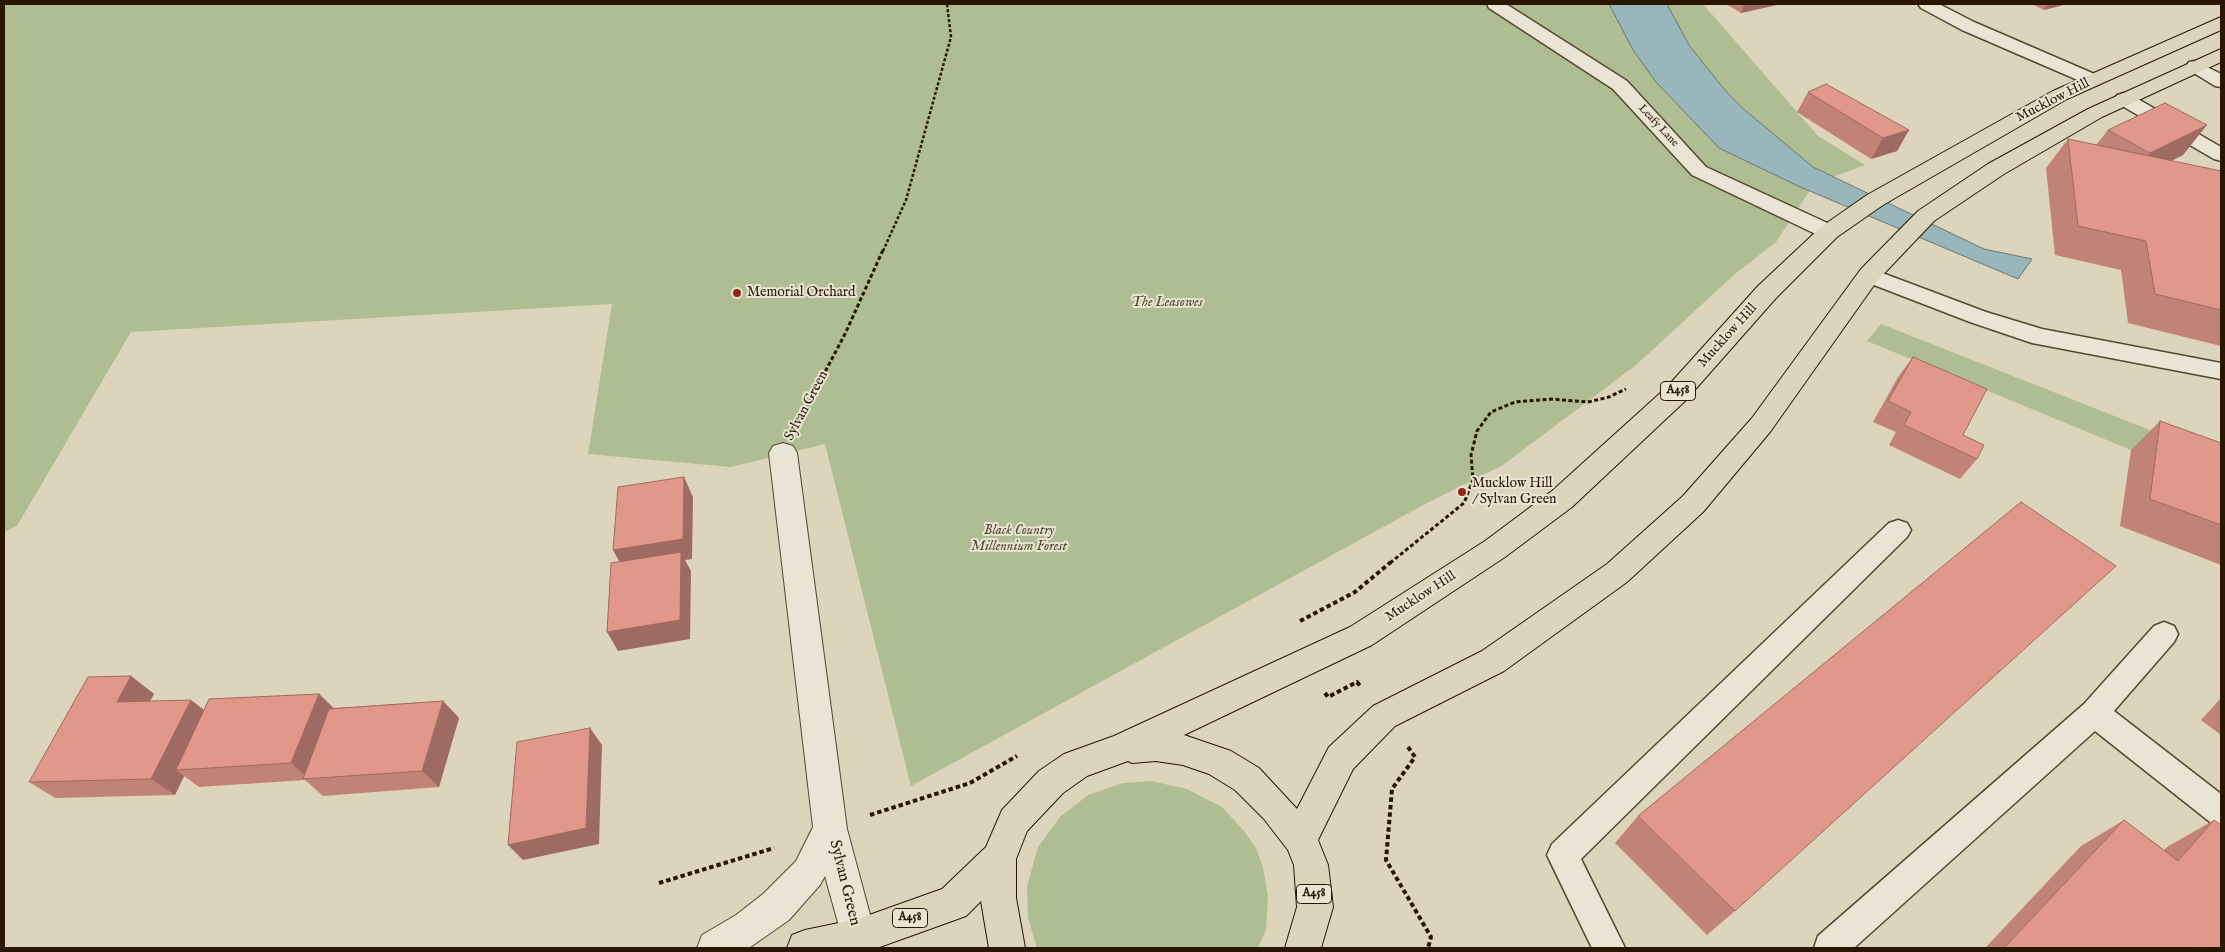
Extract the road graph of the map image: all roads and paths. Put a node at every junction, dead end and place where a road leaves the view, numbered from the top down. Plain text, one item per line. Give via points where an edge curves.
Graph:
1 (946, 4) edge
2 (1495, 4) edge
3 (1926, 4) edge
4 (2221, 23) edge
5 (2221, 54) edge
6 (2195, 66) junction
7 (2093, 80) junction
8 (2221, 82) edge
9 (2124, 100) junction
10 (2221, 155) edge
11 (1829, 232) junction
12 (1869, 275) junction
13 (2221, 370) edge
14 (1631, 387) dead end
15 (783, 453) joint
16 (1898, 530) dead end
17 (2164, 634) dead end
18 (1302, 663) junction
19 (2094, 714) junction
20 (1384, 716) junction
21 (1123, 748) junction
22 (2221, 812) edge
23 (830, 829) junction
24 (1300, 839) junction
25 (776, 847) dead end
26 (999, 859) junction
27 (659, 883) dead end
28 (858, 937) junction
29 (715, 948) edge
30 (805, 948) edge
31 (1008, 948) edge
32 (1303, 948) edge
33 (1428, 948) edge
34 (1609, 948) edge
35 (1830, 948) edge

1 - 15 path, Sylvan Green via 951,37 906,200 845,334
2 - 11 lane, Leafy Lane via 1620,85 1699,171
3 - 7 lane via 1968,26
4 - 7 highway, Mucklow Hill / A458
5 - 6 highway
6 - 8 lane
6 - 9 highway
7 - 11 highway, Mucklow Hill / A458 via 2060,94 1934,166 1875,200
9 - 10 lane
9 - 12 highway via 1996,169 1926,216
11 - 18 highway, Mucklow Hill / A458 via 1767,292 1676,394 1562,499 1495,548 1361,636
12 - 13 lane via 1978,318 2040,337
12 - 20 highway via 1761,425 1693,504 1617,573 1493,661
14 - 18 path via 1588,402 1551,399 1515,402 1491,412 1477,431 1471,455 1474,480 1464,503 1355,592 1278,632
15 - 23 street, Sylvan Green
16 - 34 lane via 1563,854
17 - 19 lane
18 - 20 path via 1328,697 1356,682
18 - 21 highway, Mucklow Hill / A458
19 - 22 lane
19 - 35 lane
20 - 24 highway via 1341,758
20 - 33 path via 1415,756 1392,788 1386,860 1431,937
21 - 24 highway, Mucklow Hill / A458 via 1156,746 1183,750 1219,762 1248,779
21 - 26 highway, Mucklow Hill / A458 via 1076,765 1051,782 1014,821
23 - 28 street, Sylvan Green
23 - 29 street, Sylvan Green via 808,873 776,907
24 - 32 highway, Mucklow Hill / A458 via 1311,865 1315,906
25 - 27 path
26 - 28 highway, Mucklow Hill / A458 via 953,903
26 - 31 highway, Mucklow Hill / A458 via 998,898
28 - 30 highway, Mucklow Hill / A458

